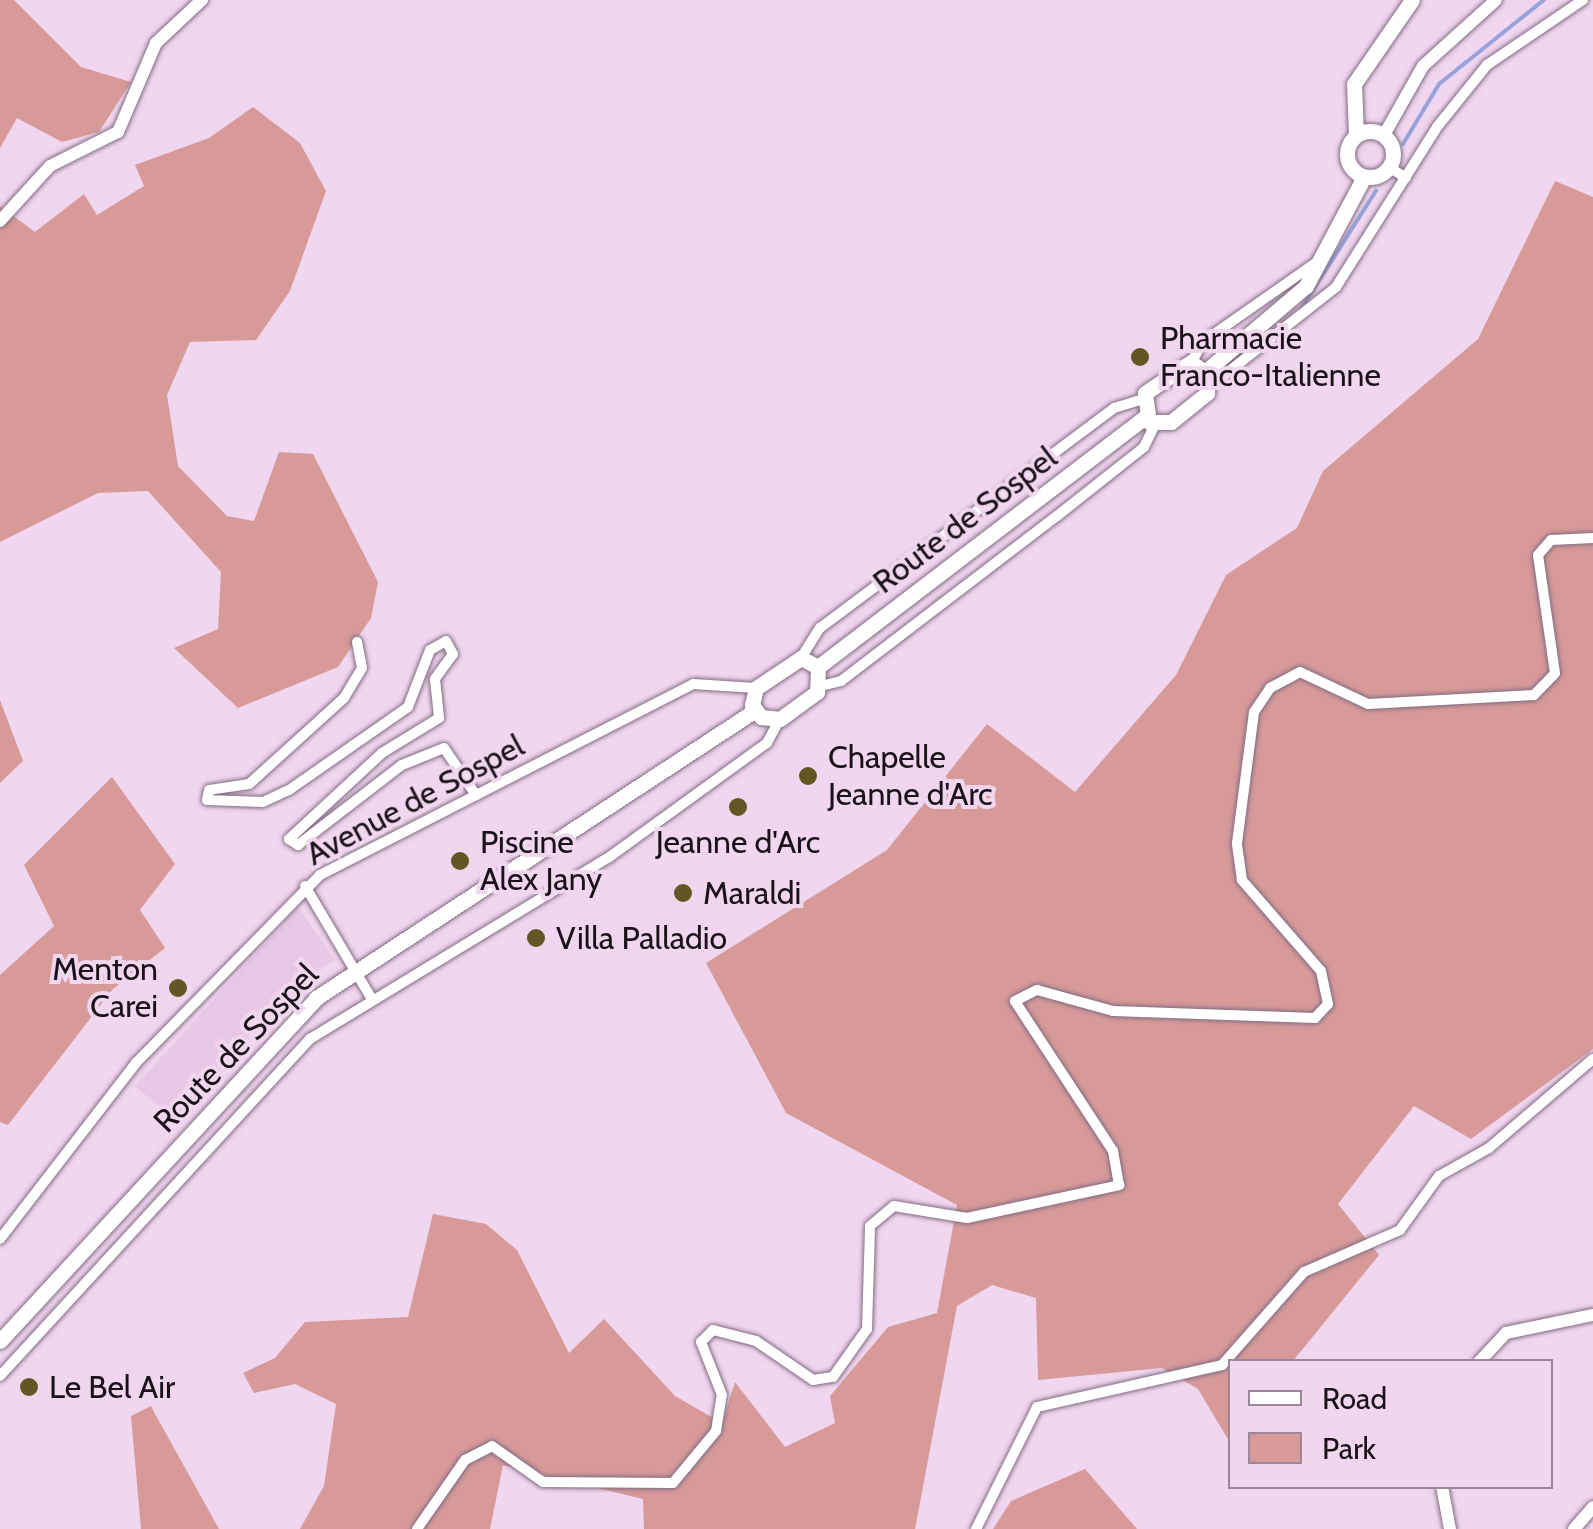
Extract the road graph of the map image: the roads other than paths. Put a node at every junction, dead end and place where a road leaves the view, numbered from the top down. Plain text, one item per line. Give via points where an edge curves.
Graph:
1 (202, 0) edge
2 (1412, 0) edge
3 (1496, 0) edge
4 (1583, 0) edge
5 (1356, 135) junction
6 (1384, 135) junction
7 (1389, 168) junction
8 (1364, 177) junction
9 (1406, 178) junction
10 (0, 220) edge
11 (1322, 259) junction
12 (1191, 362) junction
13 (1208, 379) junction
14 (1143, 399) junction
15 (1150, 420) junction
16 (1593, 538) edge
17 (357, 642) dead end
18 (801, 658) junction
19 (818, 667) junction
20 (821, 686) junction
21 (756, 688) junction
22 (754, 711) junction
23 (780, 719) junction
24 (476, 795) junction
25 (305, 886) junction
26 (354, 970) junction
27 (370, 996) junction
28 (1593, 1059) edge
29 (0, 1239) edge
30 (1593, 1315) edge
31 (0, 1342) edge
32 (1483, 1359) edge
33 (0, 1376) edge
34 (1443, 1489) edge
35 (1593, 1507) edge
36 (417, 1529) edge
37 (976, 1529) edge
38 (1450, 1529) edge
39 (1574, 1529) edge

1 - 10 street via 156,43 118,132 50,166
2 - 5 main road via 1354,84
3 - 6 street via 1423,66
4 - 9 street via 1488,66
5 - 6 main road
5 - 8 main road via 1346,156
6 - 7 main road
7 - 8 main road
7 - 9 street
8 - 11 main road, Route de Sospel
9 - 13 street via 1312,314
11 - 12 street via 1207,339
11 - 13 main road, Route de Sospel via 1286,308
12 - 13 main road
12 - 14 main road
13 - 15 main road, Route de Sospel via 1170,422
14 - 15 main road
14 - 18 street via 1114,408 820,628
15 - 19 main road, Route de Sospel
15 - 20 street via 1144,448 841,681
16 - 36 street via 1551,540 1538,555 1555,674 1534,695 1368,704 1300,672 1270,688 1254,712 1236,843 1242,880 1321,971 1328,1004 1316,1018 1113,1011 1037,990 1016,1001 1113,1151 1119,1184 967,1218 894,1206 870,1226 867,1330 833,1376 814,1380 756,1341 713,1330 701,1342 722,1395 716,1431 673,1483 543,1482 492,1446 465,1460
17 - 24 street via 362,668 344,698 249,784 209,790 207,800 263,802 288,790 408,707 430,650 446,641 453,654 436,672 439,718 382,753 289,839 298,845 402,765 444,748
18 - 19 main road
18 - 21 main road
19 - 20 main road
20 - 23 main road
21 - 22 main road
21 - 24 street, Avenue de Sospel via 693,684
22 - 23 main road
22 - 26 main road, Route de Sospel
23 - 27 street via 767,743 608,858
24 - 25 street, Avenue de Sospel
25 - 26 street
25 - 29 street, Avenue de Sospel via 136,1062
26 - 27 street
26 - 31 main road, Route de Sospel via 316,998
27 - 33 street via 256,1091
28 - 37 street via 1489,1148 1439,1176 1400,1230 1304,1272 1222,1365 1037,1407
30 - 32 street via 1506,1333
34 - 38 street
35 - 39 street

